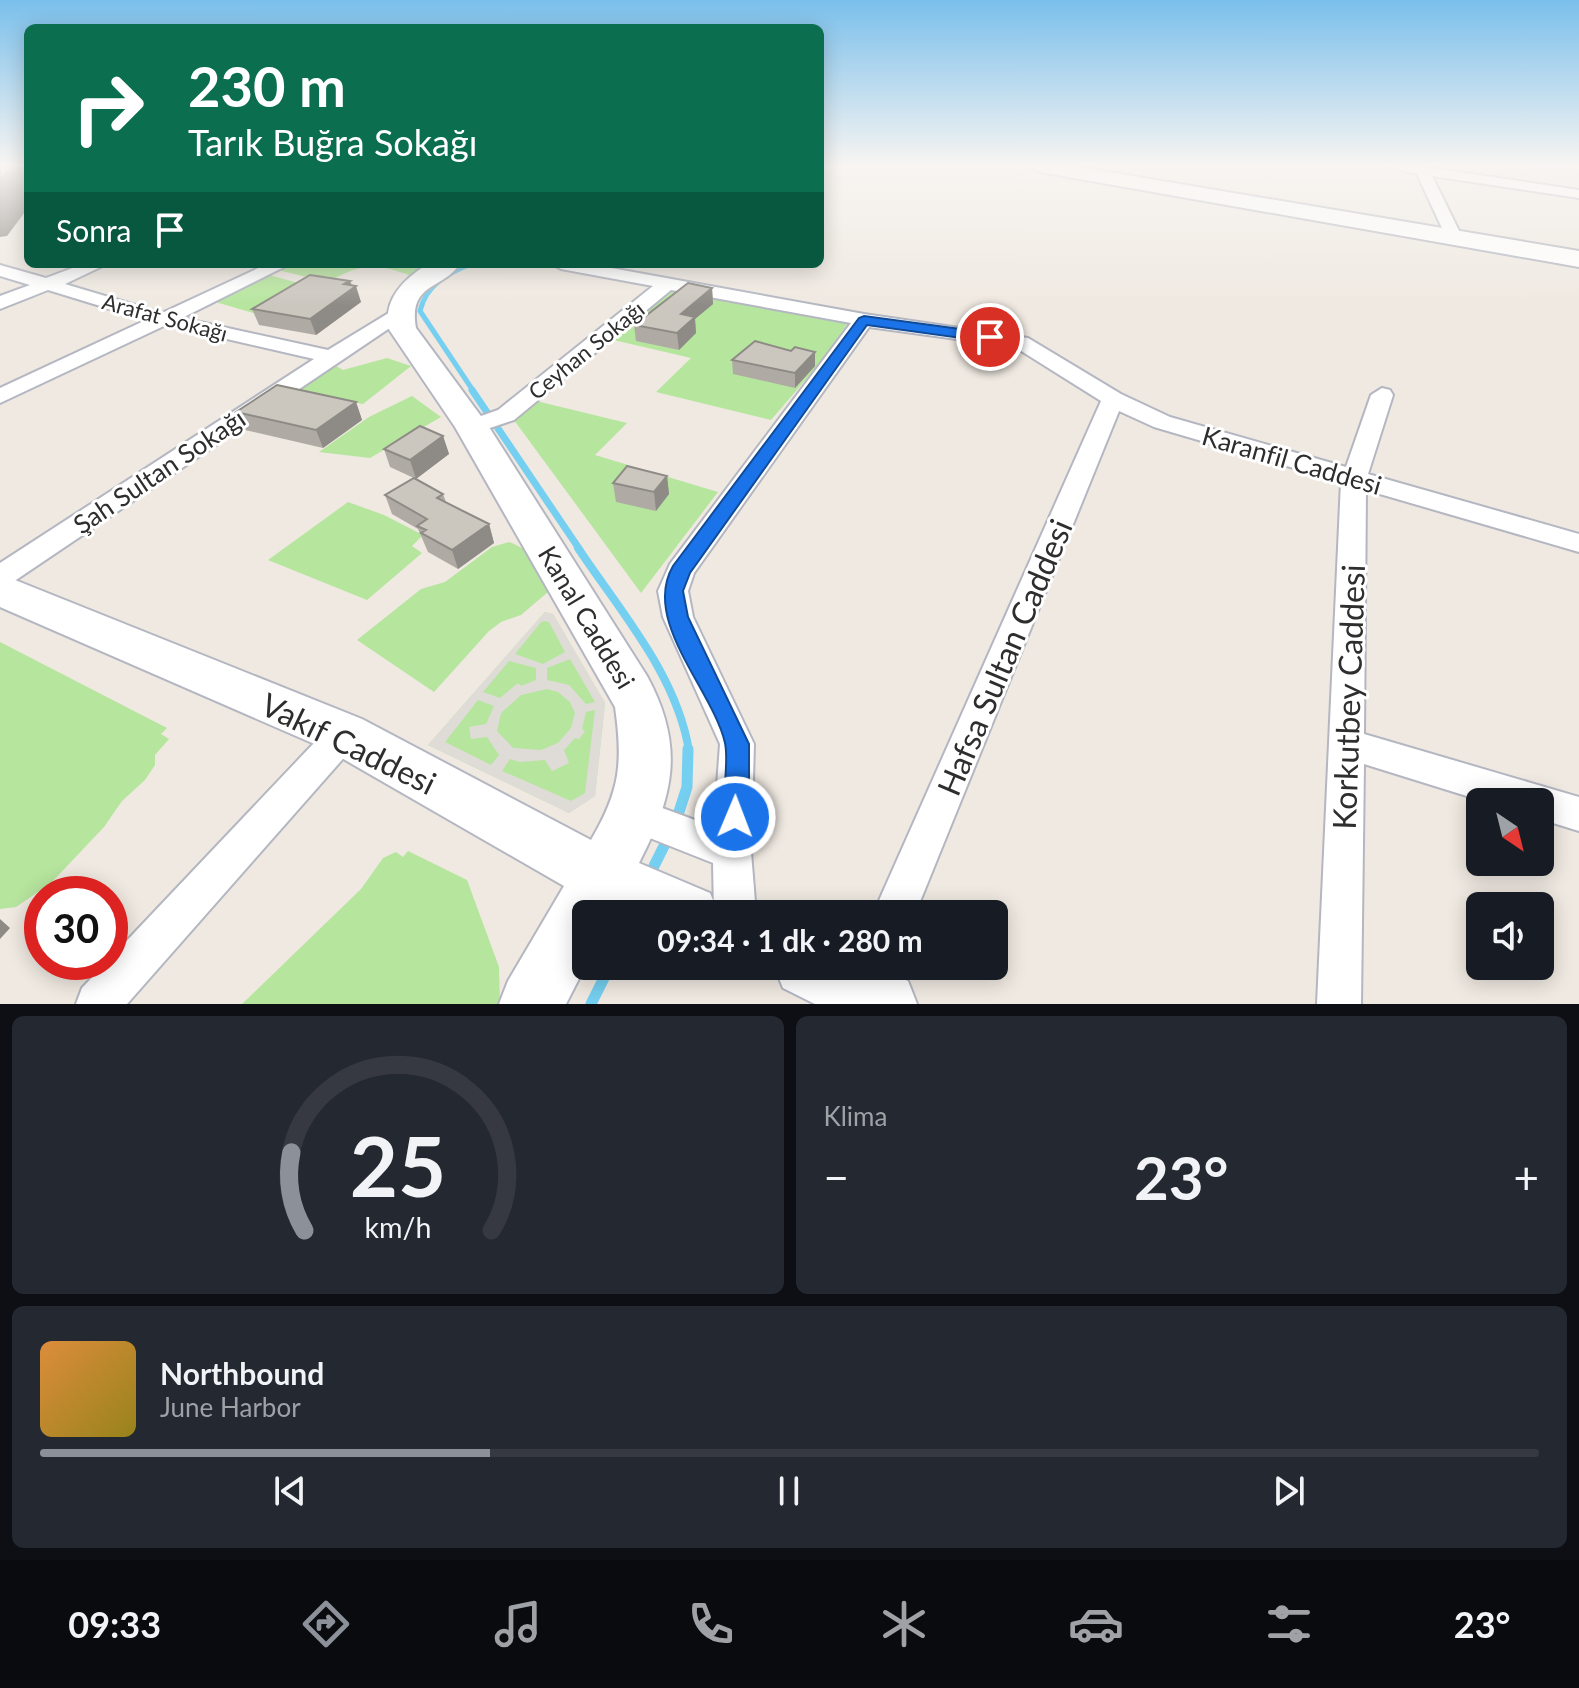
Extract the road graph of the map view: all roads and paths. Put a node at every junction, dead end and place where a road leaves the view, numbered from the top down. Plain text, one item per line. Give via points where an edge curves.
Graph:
1 (1306, 213) edge
2 (1443, 213) edge
3 (1455, 239) junction
4 (1579, 259) edge
5 (88, 268) edge
6 (272, 268) edge
7 (441, 268) edge
8 (581, 268) edge
9 (0, 270) edge
10 (47, 284) junction
11 (666, 285) junction
12 (0, 303) edge
13 (399, 315) junction
14 (163, 319) junction
15 (864, 320) junction
16 (331, 357) junction
17 (1382, 395) dead end
18 (0, 396) edge
19 (1113, 399) junction
20 (489, 421) junction
21 (1354, 479) junction
22 (1579, 543) edge
23 (0, 577) edge
24 (0, 589) edge
25 (344, 734) junction
26 (1348, 744) junction
27 (1493, 788) edge
28 (1554, 806) edge
29 (1579, 814) edge
30 (635, 815) junction
31 (732, 852) junction
32 (602, 876) junction
33 (657, 900) edge
34 (734, 900) edge
35 (900, 900) edge
36 (848, 980) edge
37 (873, 988) edge
38 (98, 1004) edge
39 (531, 1004) edge
40 (1339, 1004) edge

1 - 3 street
2 - 3 street
3 - 4 street
5 - 10 street
6 - 14 street
7 - 13 street via 411,290
8 - 11 street
9 - 10 street, Arafat Sokağı
10 - 12 street
10 - 14 street, Arafat Sokağı
11 - 15 street
11 - 20 street, Ceyhan Sokağı
13 - 16 street, Şah Sultan Sokağı
13 - 20 street, Kanal Caddesi via 412,346
14 - 16 street, Arafat Sokağı
14 - 18 street
15 - 19 street, Karanfil Caddesi via 1021,342
15 - 31 street via 680,571 673,591 678,617 737,744
16 - 23 street, Şah Sultan Sokağı
17 - 21 street, Korkutbey Caddesi
19 - 21 street, Karanfil Caddesi via 1162,422
19 - 35 street, Hafsa Sultan Caddesi
20 - 30 street, Kanal Caddesi via 639,707 646,771
21 - 22 street, Karanfil Caddesi
21 - 26 street, Korkutbey Caddesi
24 - 25 street, Vakıf Caddesi
25 - 32 street, Vakıf Caddesi
25 - 38 street
26 - 27 street
26 - 40 street, Korkutbey Caddesi
28 - 29 street
30 - 31 street
30 - 32 street, Kanal Caddesi
31 - 34 street
32 - 33 street, Vakıf Caddesi
32 - 39 street, Kanal Caddesi
36 - 37 street

